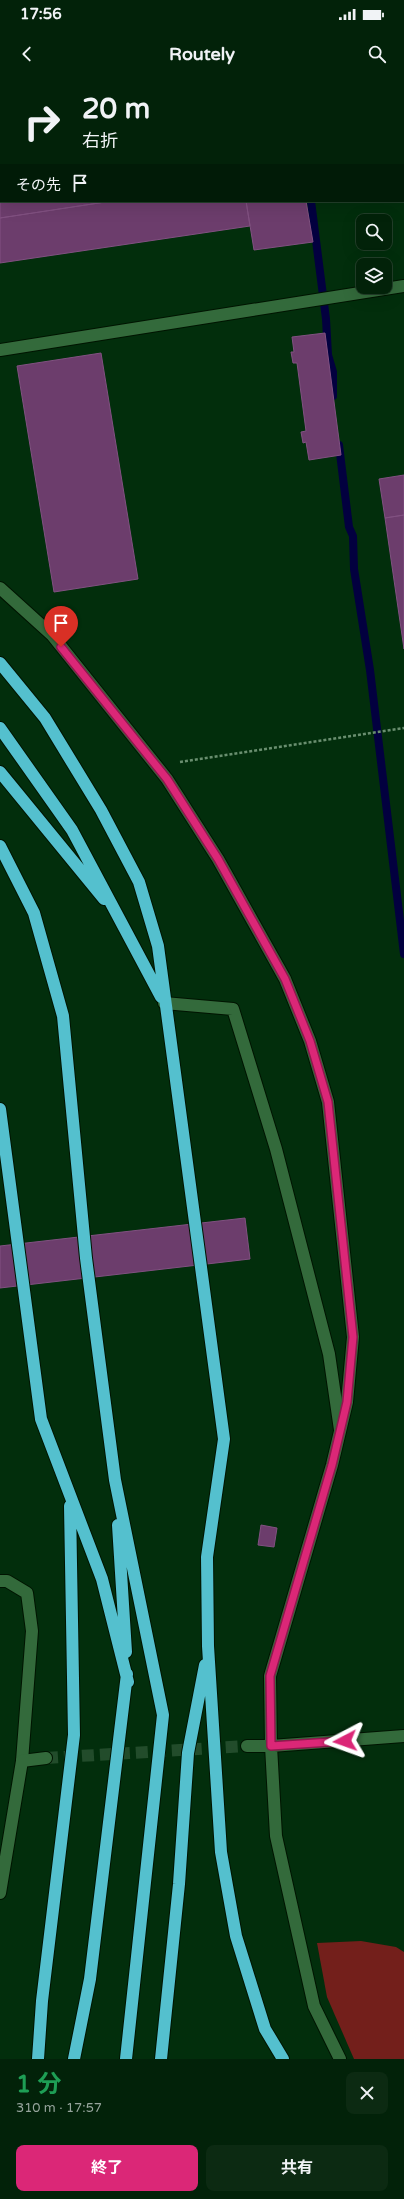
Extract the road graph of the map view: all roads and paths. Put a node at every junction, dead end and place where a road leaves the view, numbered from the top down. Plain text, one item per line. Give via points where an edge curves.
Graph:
1 (404, 286) edge
2 (0, 350) edge
3 (0, 588) edge
4 (0, 663) edge
5 (0, 728) edge
6 (404, 728) edge
7 (156, 766) junction
8 (0, 772) edge
9 (0, 846) edge
10 (121, 920) junction
11 (164, 1003) junction
12 (0, 1109) edge
13 (340, 1430) junction
14 (116, 1480) junction
15 (70, 1499) junction
16 (0, 1581) edge
17 (208, 1646) junction
18 (128, 1682) junction
19 (404, 1736) edge
20 (247, 1746) tunnel mouth
21 (271, 1746) junction
22 (46, 1758) tunnel mouth
23 (22, 1761) junction
24 (0, 1893) edge
25 (38, 2059) edge
26 (74, 2059) edge
27 (126, 2059) edge
28 (161, 2059) edge
29 (283, 2059) edge
30 (340, 2059) edge

1 - 2 street
3 - 7 street via 52,635
4 - 11 highway via 45,718 101,810 139,882 158,946
5 - 10 highway via 72,830
6 - 7 path
7 - 13 street via 218,859 285,979 310,1041 328,1102 353,1337 347,1402
8 - 10 highway
9 - 14 highway via 34,913 63,1016 86,1258
10 - 11 highway
11 - 13 street via 233,1009 276,1149 329,1354
11 - 17 highway via 224,1439 207,1557
12 - 15 highway via 41,1419
13 - 21 street via 270,1676
14 - 18 highway
14 - 27 highway via 162,1715
15 - 18 highway via 102,1579
15 - 25 highway via 74,1735 42,2001
16 - 23 street via 7,1581 27,1593 31,1624
17 - 28 highway via 188,1753 179,1884
17 - 29 highway via 221,1852 236,1936 265,2029
18 - 26 highway via 90,1979
19 - 21 street
20 - 21 street
21 - 30 street via 278,1844 314,2006
22 - 23 street
23 - 24 street

